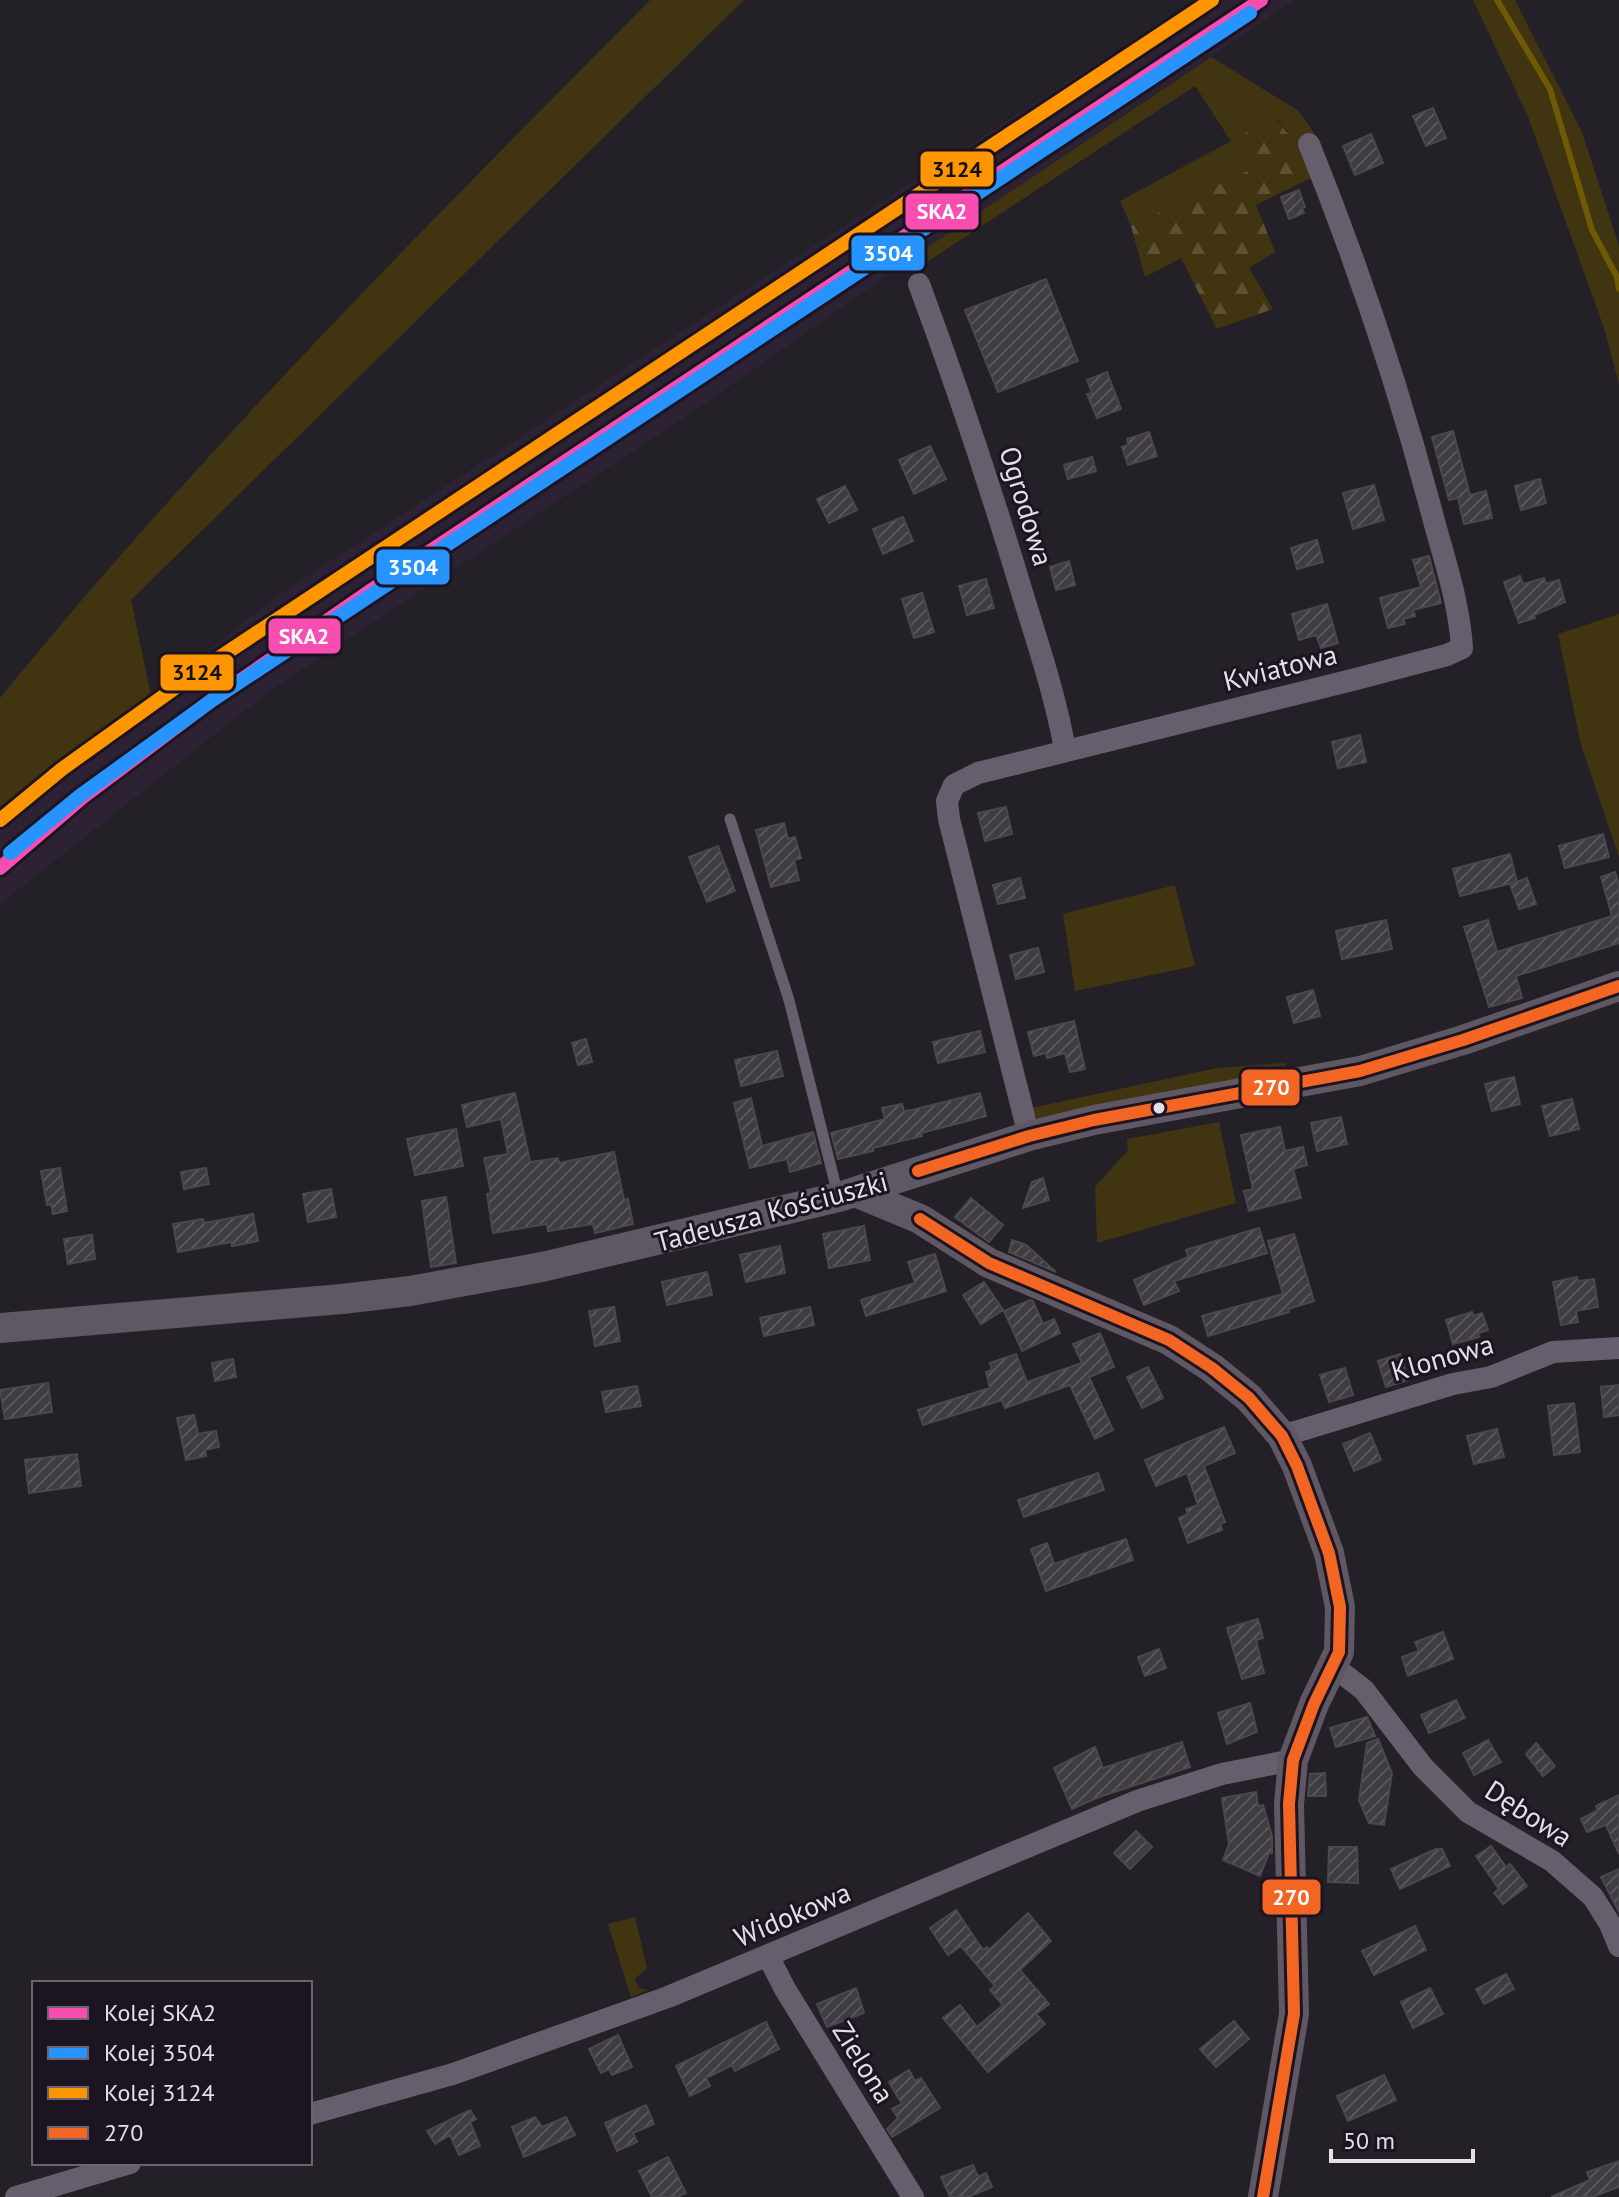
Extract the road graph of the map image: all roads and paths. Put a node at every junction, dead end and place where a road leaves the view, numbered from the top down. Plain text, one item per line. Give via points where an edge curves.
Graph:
1 (1309, 144) dead end
2 (919, 284) dead end
3 (1065, 750) junction
4 (730, 819) dead end
5 (1619, 986) edge
6 (1029, 1136) junction
7 (918, 1171) junction
8 (847, 1194) junction
9 (920, 1219) junction
10 (0, 1328) edge
11 (1619, 1348) edge
12 (1282, 1436) junction
13 (1333, 1666) junction
14 (1293, 1760) junction
15 (1619, 1946) edge
16 (768, 1956) junction
17 (312, 2113) edge
18 (123, 2165) edge
19 (16, 2197) edge
20 (913, 2197) edge
21 (1263, 2197) edge

1 - 3 street, Kwiatowa via 1362,278 1411,434 1459,615 1462,648
2 - 3 street, Ogrodowa via 997,509
3 - 6 street, Kwiatowa via 966,777 954,785 947,801
4 - 8 lane
5 - 6 street, Tadeusza Kościuszki via 1360,1071
6 - 7 street, Tadeusza Kościuszki
7 - 8 street, Tadeusza Kościuszki
7 - 9 street
8 - 9 street
8 - 10 street, Tadeusza Kościuszki via 542,1267 410,1291
9 - 12 street via 989,1263 1169,1340 1249,1398
11 - 12 street, Klonowa via 1553,1352 1491,1377
12 - 13 street via 1329,1553 1340,1607 1339,1652
13 - 14 street
13 - 15 street, Dębowa via 1364,1690 1423,1767 1468,1812 1552,1861 1593,1897
14 - 16 street, Widokowa via 1222,1774 1137,1801
14 - 21 street via 1289,1804 1294,2014
16 - 17 street, Widokowa via 453,2074
16 - 20 street, Zielona
18 - 19 street

